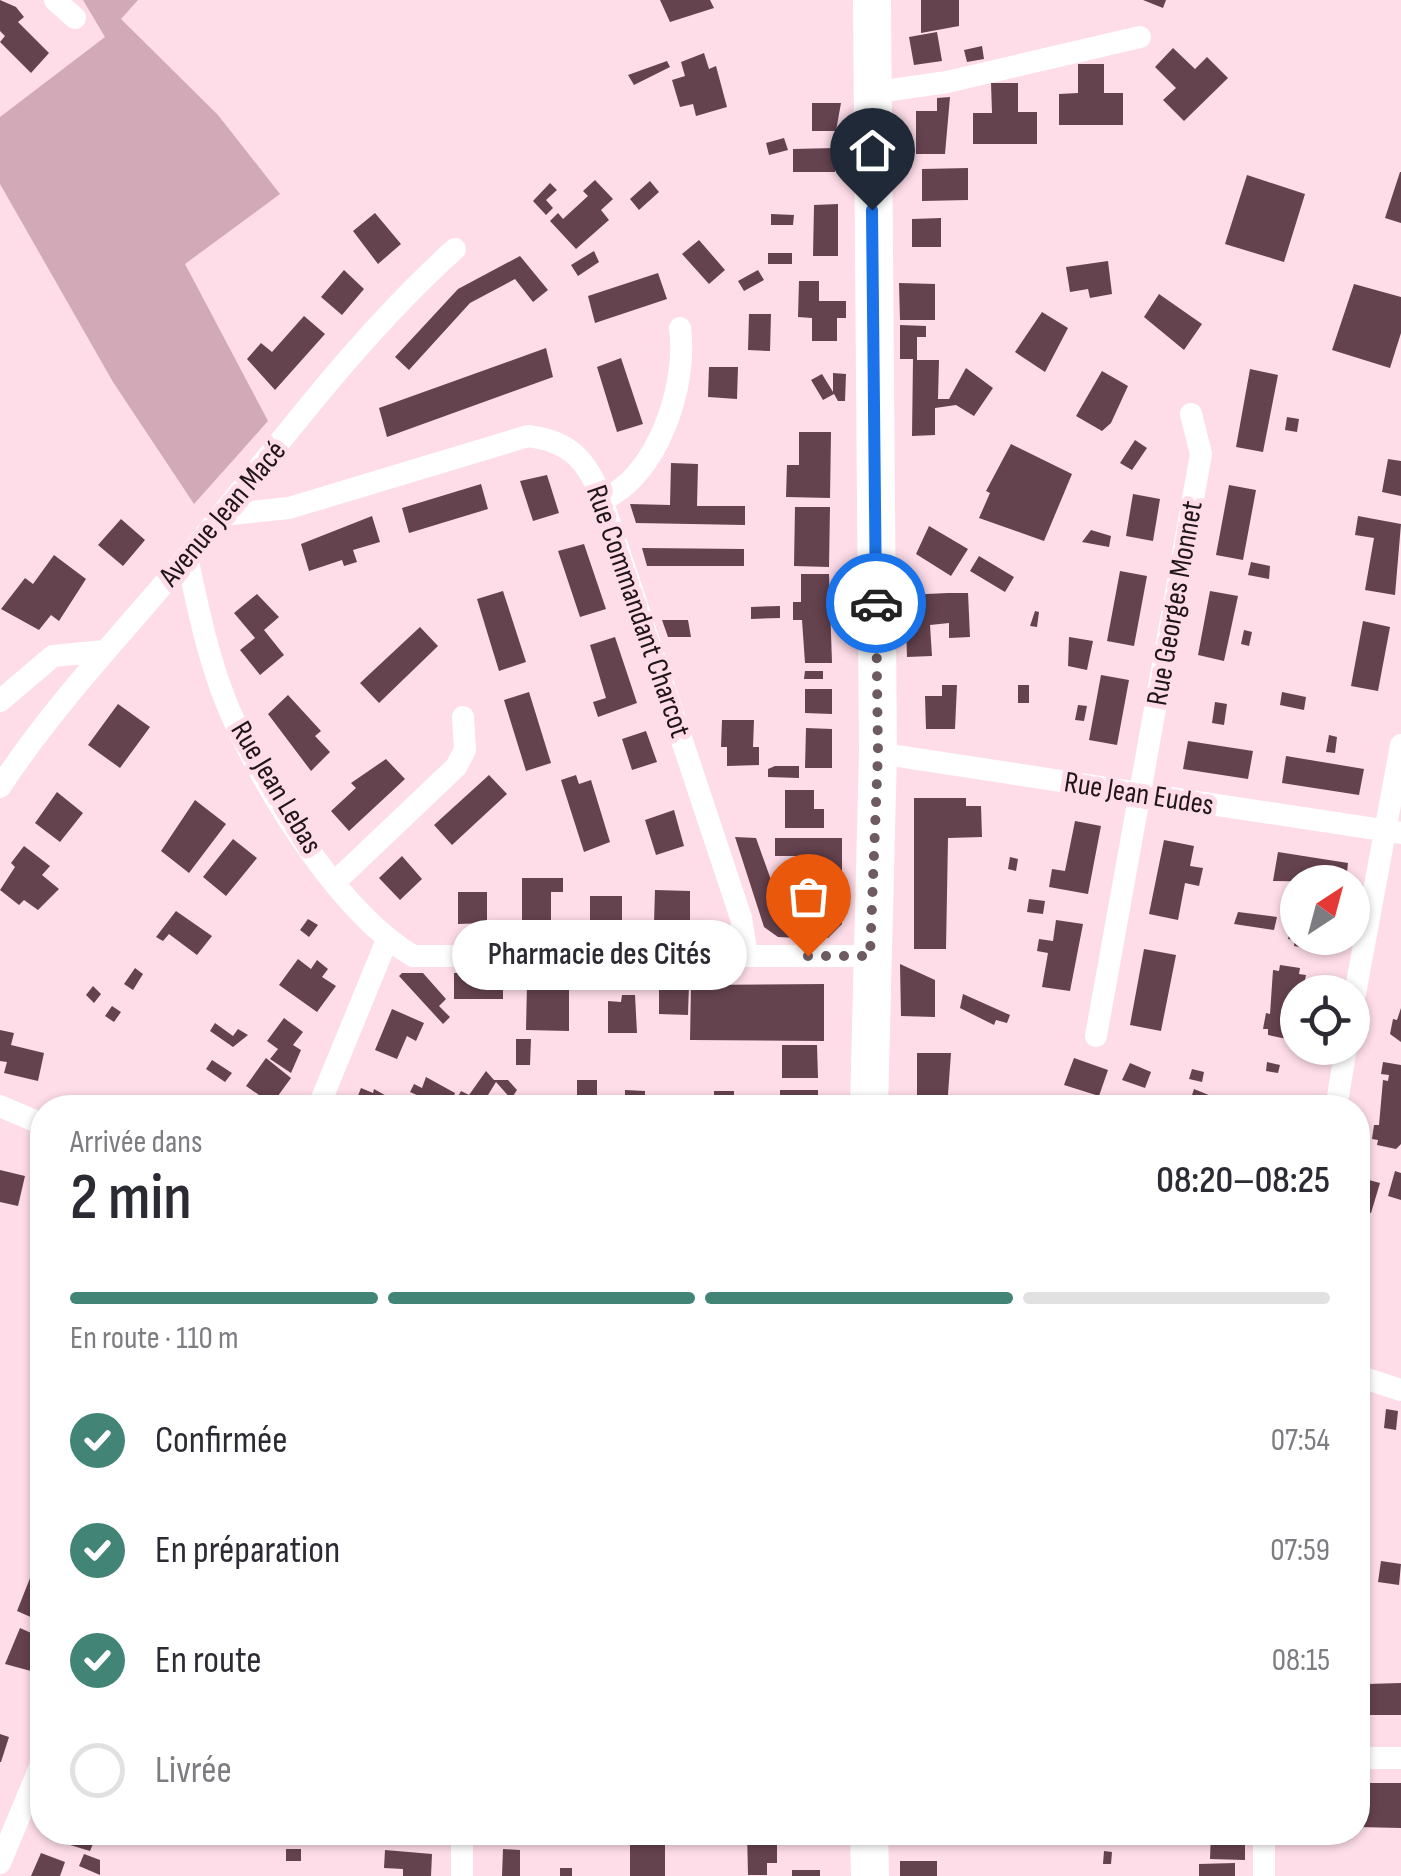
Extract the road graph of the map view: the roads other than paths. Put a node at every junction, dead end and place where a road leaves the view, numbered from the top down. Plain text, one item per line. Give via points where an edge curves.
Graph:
1 (55, 0) edge
2 (872, 0) edge
3 (75, 18) dead end
4 (1140, 37) dead end
5 (871, 93) junction
6 (454, 249) dead end
7 (680, 328) dead end
8 (1191, 414) dead end
9 (602, 500) junction
10 (222, 514) junction
11 (187, 557) junction
12 (105, 652) junction
13 (0, 701) edge
14 (464, 717) dead end
15 (1401, 745) edge
16 (878, 753) junction
17 (0, 788) edge
18 (1139, 793) junction
19 (1393, 832) edge
20 (336, 881) junction
21 (388, 940) junction
22 (746, 956) junction
23 (870, 956) junction
24 (1360, 975) edge
25 (1096, 1036) dead end
26 (1343, 1065) edge
27 (323, 1095) edge
28 (869, 1095) edge
29 (1338, 1095) edge
30 (0, 1106) edge
31 (30, 1119) edge
32 (1370, 1380) edge
33 (1401, 1390) edge
34 (1370, 1758) edge
35 (1401, 1758) edge
36 (30, 1791) edge
37 (462, 1845) edge
38 (869, 1845) edge
39 (1264, 1845) edge
40 (0, 1863) edge
41 (462, 1876) edge
42 (870, 1876) edge
43 (1264, 1876) edge

1 - 3 street
2 - 5 main road
4 - 5 street
5 - 16 main road
6 - 10 street, Avenue Jean Macé via 396,302
7 - 9 street via 684,353 659,445 627,490
8 - 18 street, Rue Georges Monnet via 1202,454
9 - 10 street, Rue Commandant Charcot via 578,453 553,439 528,436 289,508
9 - 22 street, Rue Commandant Charcot via 742,918
10 - 11 street, Avenue Jean Macé
11 - 12 street, Avenue Jean Macé
11 - 20 street, Rue Jean Lebas via 200,622 236,725 292,822
12 - 13 street via 53,656
12 - 17 street, Avenue Jean Macé via 42,724
14 - 20 street via 465,750 456,767
15 - 19 street
16 - 18 street, Rue Jean Eudes
16 - 23 main road
18 - 19 street, Rue Jean Eudes
18 - 25 street, Rue Georges Monnet
19 - 24 street
20 - 21 street, Rue Jean Lebas
21 - 22 street via 414,956
21 - 27 street
22 - 23 street
23 - 28 main road
26 - 29 street
30 - 31 street
32 - 33 street
34 - 35 street
36 - 40 street
37 - 41 street
38 - 42 main road
39 - 43 street

